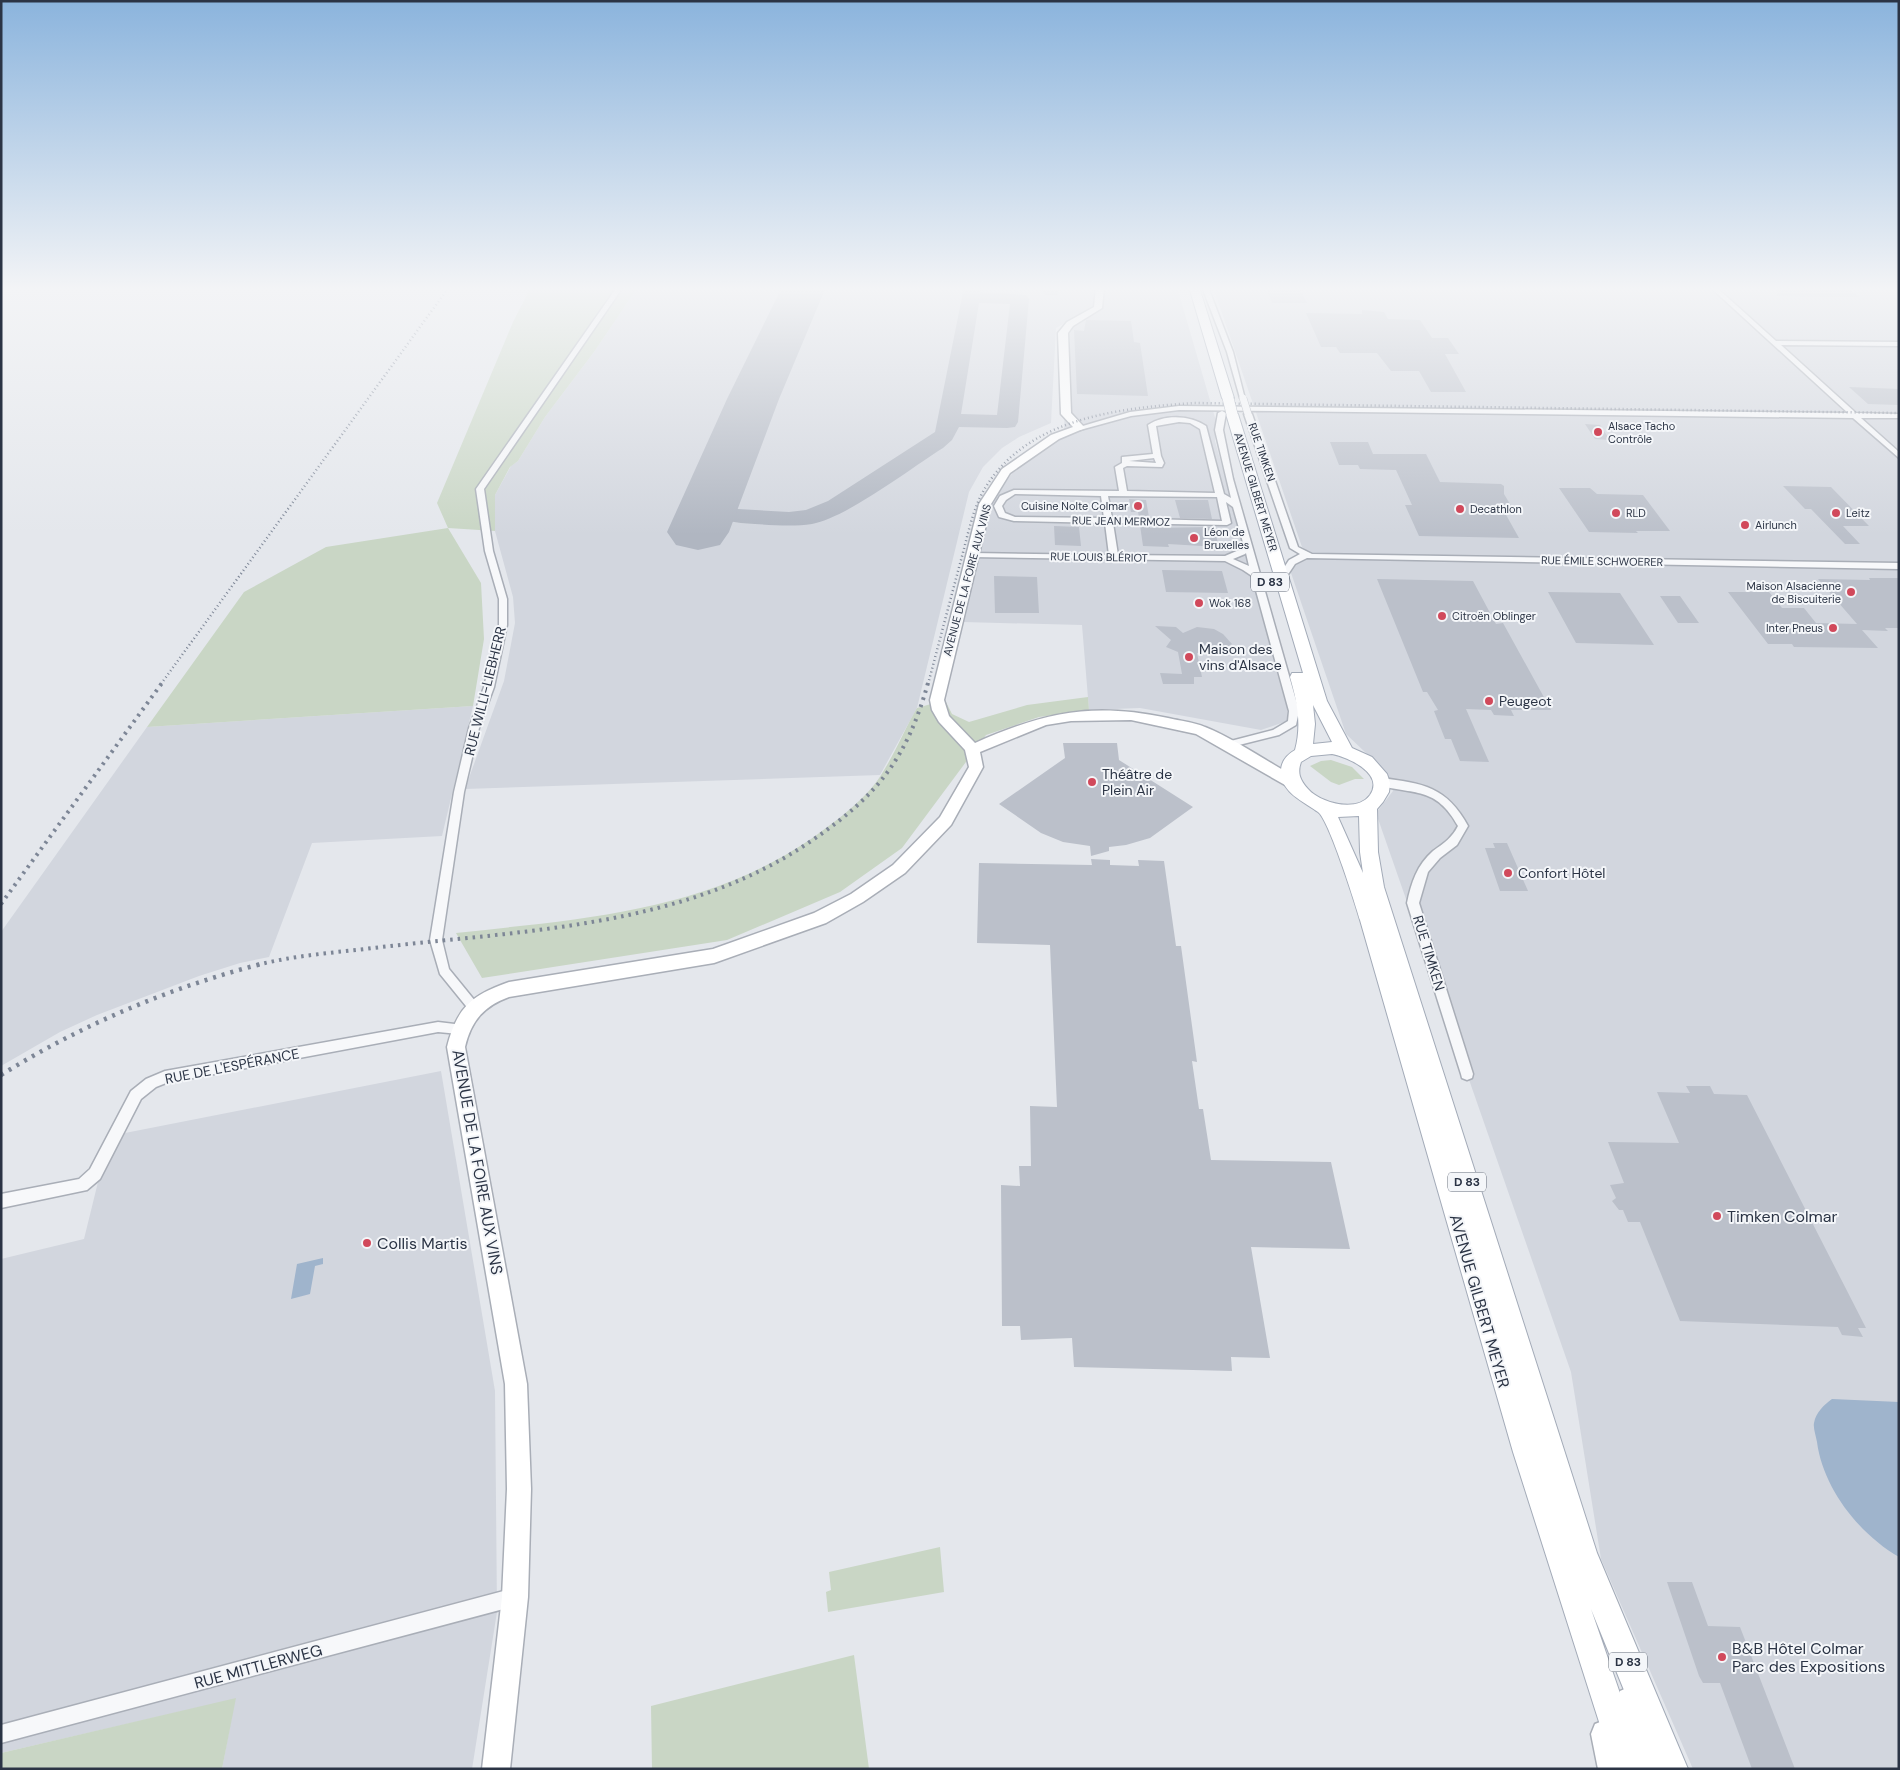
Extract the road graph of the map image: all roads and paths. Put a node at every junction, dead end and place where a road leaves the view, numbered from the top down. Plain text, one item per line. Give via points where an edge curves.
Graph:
1 (563, 370) edge
2 (1064, 370) edge
3 (1214, 370) edge
4 (1216, 370) edge
5 (1234, 370) edge
6 (1804, 370) edge
7 (1223, 398) junction
8 (1227, 414) junction
9 (1854, 415) junction
10 (1899, 416) edge
11 (1080, 428) junction
12 (1899, 456) edge
13 (1229, 479) junction
14 (1104, 493) junction
15 (1122, 493) junction
16 (1220, 495) junction
17 (1237, 506) junction
18 (1108, 520) junction
19 (1248, 546) junction
20 (972, 555) junction
21 (1305, 555) junction
22 (1114, 557) junction
23 (1226, 560) junction
24 (1899, 566) edge
25 (1257, 576) junction
26 (1282, 577) junction
27 (1227, 745) junction
28 (974, 750) junction
29 (1345, 750) junction
30 (1297, 756) junction
31 (1257, 762) junction
32 (1290, 781) junction
33 (1381, 782) junction
34 (1368, 806) junction
35 (1325, 808) junction
36 (474, 1007) junction
37 (459, 1029) junction
38 (1467, 1074) dead end
39 (1, 1201) edge
40 (1583, 1554) junction
41 (515, 1597) junction
42 (1589, 1651) junction
43 (1, 1734) edge
44 (496, 1769) edge
45 (1612, 1769) edge
46 (1630, 1769) edge
47 (1653, 1769) edge
48 (1672, 1769) edge

1 - 36 street, RUE WILLI-LIEBHERR via 480,489 489,551 503,599 503,624 460,792 436,940 444,971
2 - 11 street via 1066,414
3 - 7 main road, AVENUE GILBERT MEYER / D 83
4 - 7 main road, AVENUE GILBERT MEYER / D 83
5 - 21 street, RUE TIMKEN, bridge via 1294,548
6 - 9 street
7 - 8 main road, AVENUE GILBERT MEYER / D 83, bridge
8 - 13 street, AVENUE GILBERT MEYER via 1219,430
8 - 26 main road, AVENUE GILBERT MEYER / D 83
8 - 30 main road, AVENUE GILBERT MEYER / D 83 via 1306,701 1308,735
9 - 10 street
9 - 11 street via 1179,408 1130,414
9 - 12 street
11 - 20 street, AVENUE DE LA FOIRE AUX VINS via 1029,453 1006,471 985,504
13 - 16 street
13 - 17 street, AVENUE GILBERT MEYER
14 - 15 street
14 - 18 street
14 - 18 street, RUE JEAN MERMOZ via 1014,492 1003,498 998,506 1002,515 1014,519
15 - 16 street
15 - 16 street via 1118,467 1160,463 1152,425 1186,420 1203,428
16 - 17 street
16 - 18 street, RUE JEAN MERMOZ via 1227,523
17 - 19 street, AVENUE GILBERT MEYER
18 - 22 street
19 - 23 street
19 - 25 street, AVENUE GILBERT MEYER
20 - 22 street, RUE LOUIS BLÉRIOT
20 - 28 street, AVENUE DE LA FOIRE AUX VINS via 937,708
21 - 24 street, RUE ÉMILE SCHWOERER
21 - 26 street via 1292,562
22 - 23 street, RUE LOUIS BLÉRIOT
23 - 25 street
25 - 27 street, AVENUE GILBERT MEYER via 1294,711 1293,724 1276,733
26 - 29 main road, AVENUE GILBERT MEYER / D 83 via 1319,701
27 - 28 street via 1200,730 1180,724 1131,715 1100,714 1044,721
27 - 31 street
28 - 36 street, AVENUE DE LA FOIRE AUX VINS via 976,767 946,821 899,869 857,898 820,918 714,956 523,986 493,993
29 - 30 main road, AVENUE GILBERT MEYER via 1322,747
29 - 33 main road, AVENUE GILBERT MEYER via 1369,764
30 - 31 street
30 - 32 main road, AVENUE GILBERT MEYER via 1288,769
31 - 32 street
32 - 35 main road via 1303,797
33 - 34 main road via 1380,794
33 - 38 street, RUE TIMKEN via 1408,785 1436,794 1457,812 1463,826 1457,840 1431,860 1417,881 1413,903
34 - 35 main road via 1348,811
34 - 40 main road, AVENUE GILBERT MEYER / D 83 via 1369,852 1375,887
35 - 42 main road, AVENUE GILBERT MEYER / D 83 via 1350,861 1370,920 1509,1401
36 - 37 street, AVENUE DE LA FOIRE AUX VINS
37 - 39 street, RUE DE L'ESPÉRANCE via 438,1028 165,1077 136,1095 95,1174 82,1185
37 - 41 street, AVENUE DE LA FOIRE AUX VINS via 456,1047 516,1384 519,1489
40 - 47 street, AVENUE GILBERT MEYER / D 83 via 1596,1608
40 - 48 main road, AVENUE GILBERT MEYER / D 83
41 - 43 street, RUE MITTLERWEG
41 - 44 street, AVENUE DE LA FOIRE AUX VINS
42 - 45 street, AVENUE GILBERT MEYER / D 83
42 - 46 main road, AVENUE GILBERT MEYER / D 83

